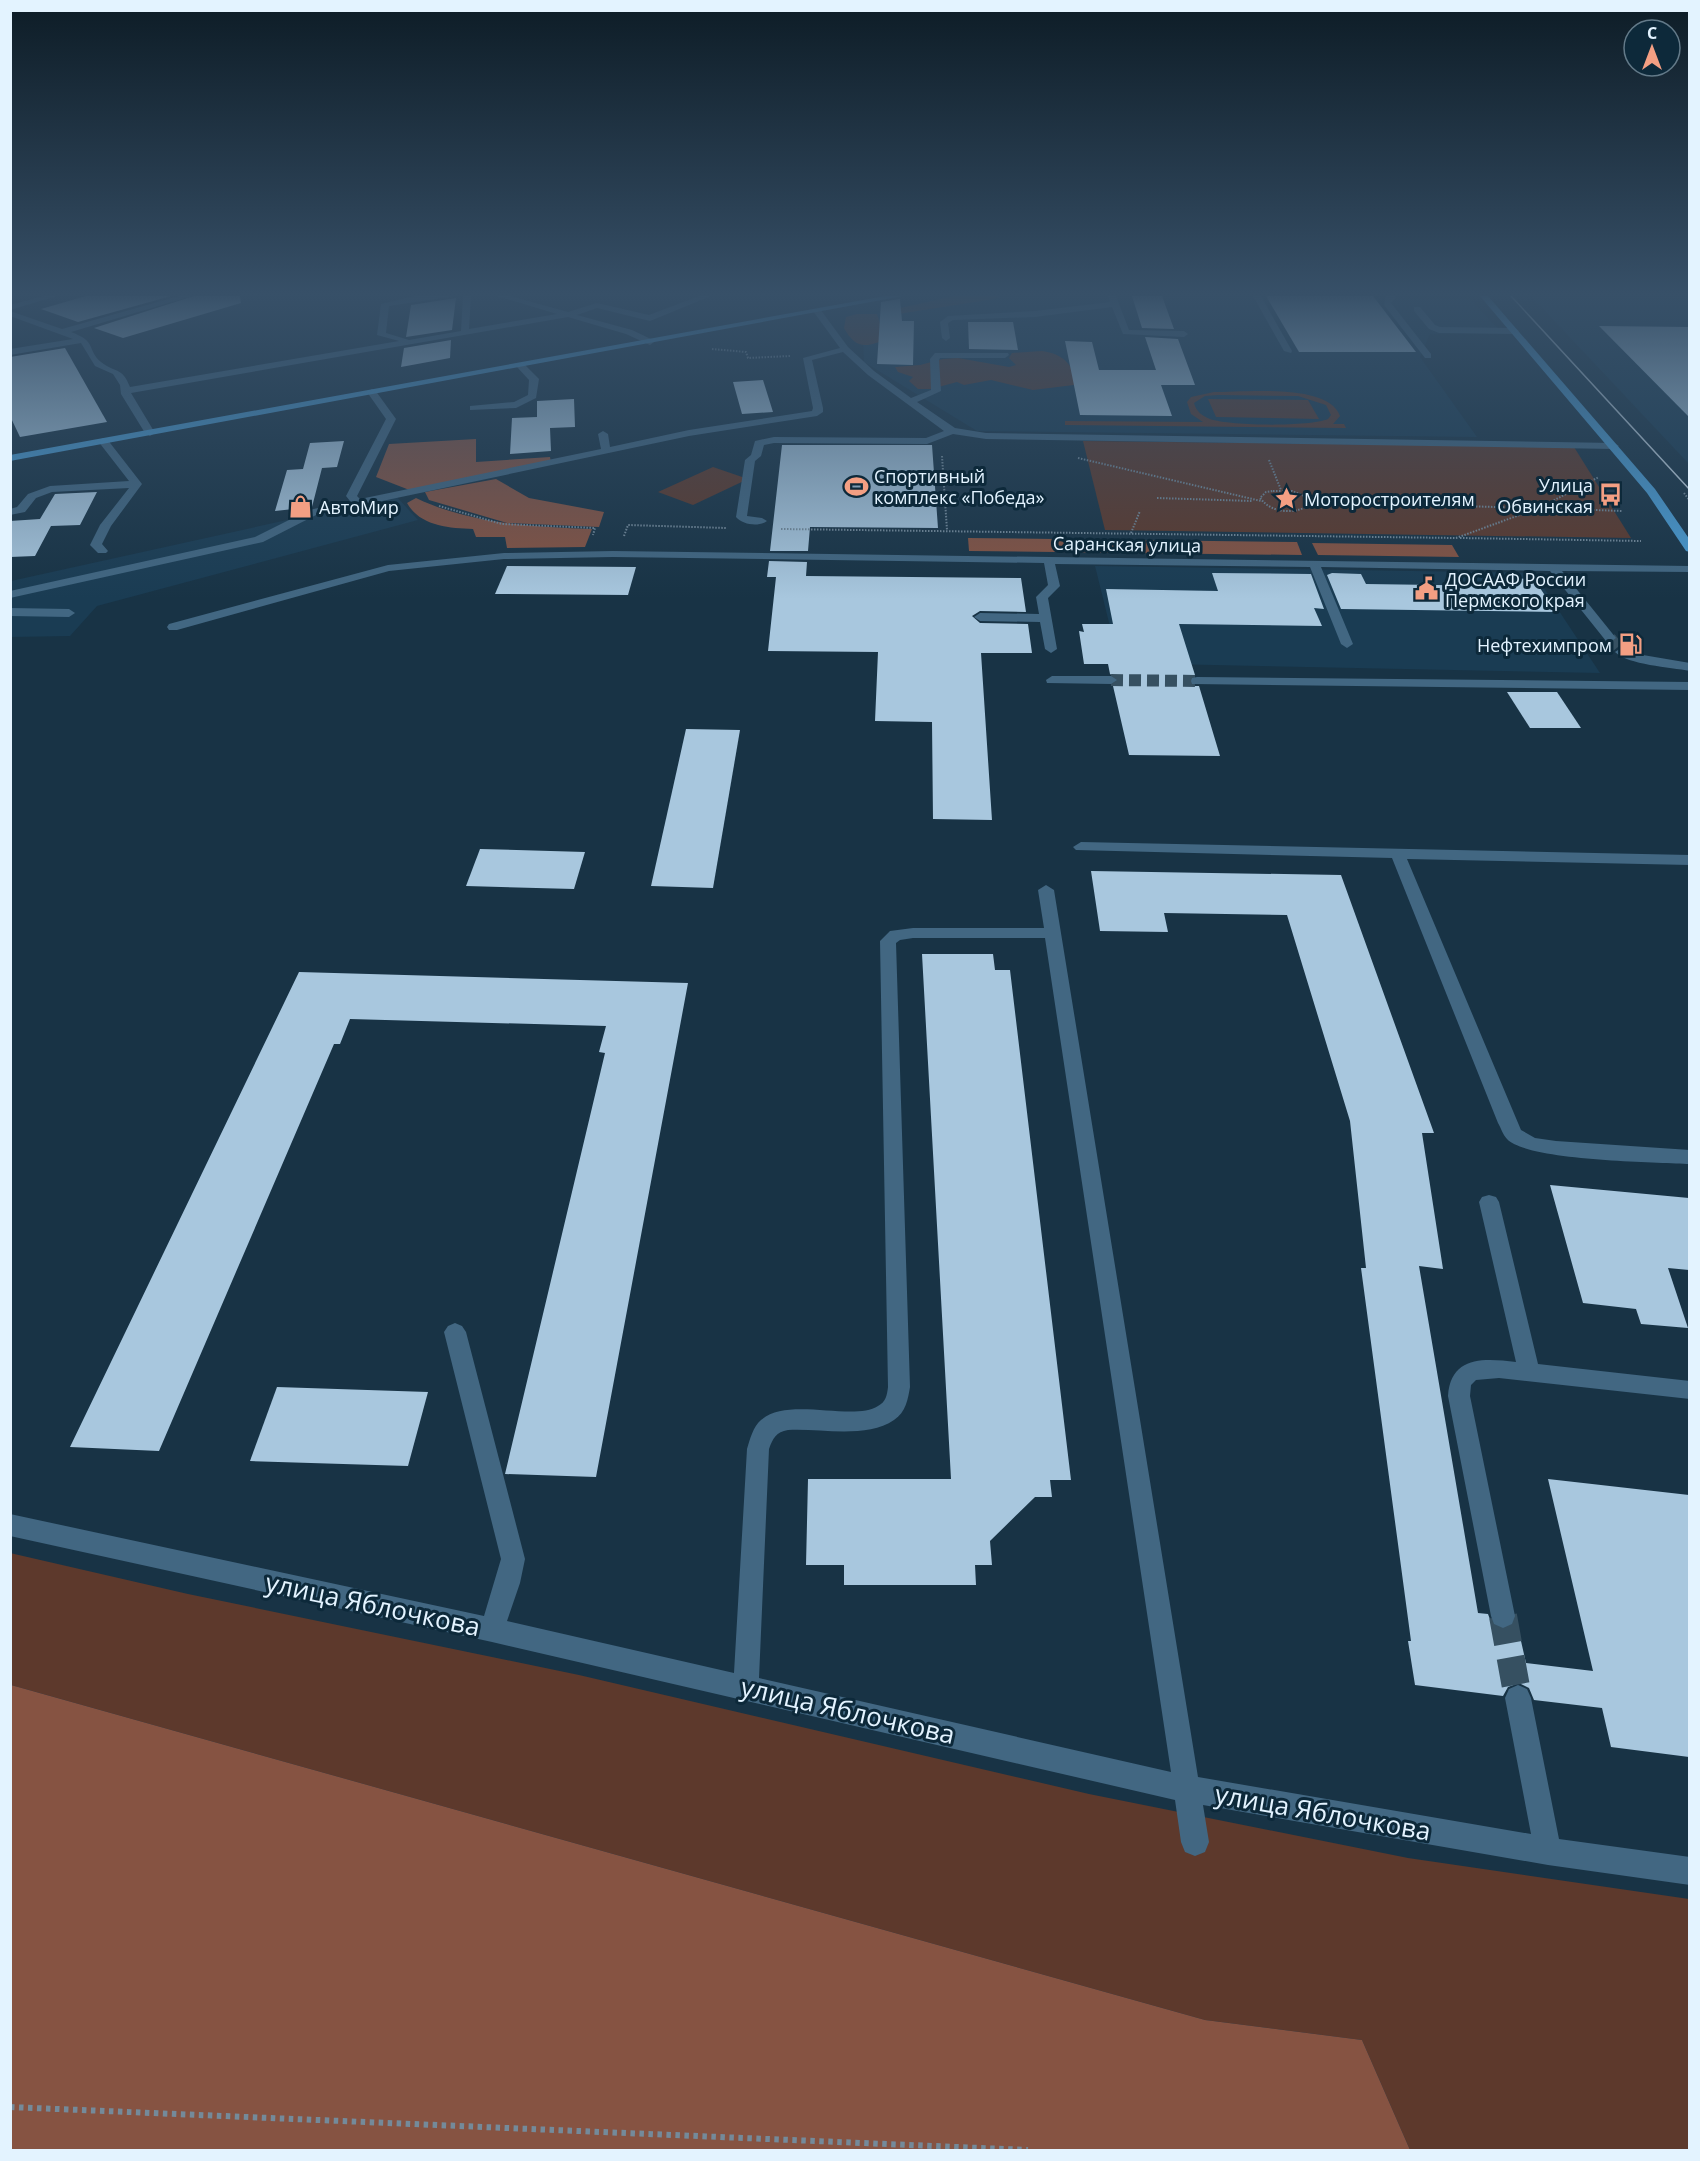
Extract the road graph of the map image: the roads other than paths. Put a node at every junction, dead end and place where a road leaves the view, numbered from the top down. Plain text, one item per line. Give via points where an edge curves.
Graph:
1 (129, 397) edge
2 (346, 397) edge
3 (375, 397) edge
4 (531, 397) edge
5 (815, 397) edge
6 (902, 397) edge
7 (922, 397) edge
8 (1571, 397) edge
9 (909, 402) junction
10 (473, 408) dead end
11 (781, 420) junction
12 (942, 426) junction
13 (799, 427) dead end
14 (952, 431) junction
15 (150, 433) junction
16 (931, 433) junction
17 (603, 434) dead end
18 (103, 441) junction
19 (1614, 446) junction
20 (606, 451) junction
21 (10, 458) edge
22 (137, 484) junction
23 (358, 503) junction
24 (10, 512) edge
25 (762, 521) dead end
26 (953, 548) dead end
27 (1689, 549) edge
28 (102, 551) dead end
29 (969, 560) junction
30 (1049, 561) junction
31 (1314, 564) junction
32 (1553, 567) junction
33 (1689, 568) edge
34 (10, 595) edge
35 (10, 612) edge
36 (69, 613) dead end
37 (980, 617) dead end
38 (1046, 618) junction
39 (173, 627) dead end
40 (1610, 638) tunnel mouth
41 (1347, 644) dead end
42 (1051, 649) dead end
43 (1621, 652) tunnel mouth
44 (1689, 667) edge
45 (1052, 680) dead end
46 (1111, 680) tunnel mouth
47 (1197, 681) tunnel mouth
48 (1689, 686) edge
49 (1081, 847) dead end
50 (1397, 852) junction
51 (1689, 860) edge
52 (1046, 890) dead end
53 (1052, 933) junction
54 (1689, 1157) edge
55 (1489, 1202) dead end
56 (455, 1332) dead end
57 (1529, 1372) junction
58 (1689, 1390) edge
59 (10, 1525) edge
60 (1503, 1616) tunnel mouth
61 (492, 1630) junction
62 (746, 1687) junction
63 (1518, 1698) tunnel mouth
64 (1187, 1789) junction
65 (1195, 1842) dead end
66 (1548, 1851) junction
67 (1689, 1871) edge

1 - 15 street
2 - 15 main road
3 - 23 street via 391,419 351,496
4 - 10 street via 516,405
5 - 11 street via 818,412
6 - 9 street
7 - 9 street
8 - 19 main road
9 - 12 street
11 - 13 street
11 - 20 street via 688,433
12 - 14 street
12 - 16 street
14 - 16 street
14 - 19 street via 986,436
15 - 18 main road
16 - 25 street via 927,441 759,443 756,456 750,460 741,517
17 - 20 street
18 - 21 main road
18 - 22 street
19 - 27 main road via 1652,491
20 - 23 street
22 - 24 street via 50,489 32,496 21,510
22 - 28 street via 106,525 96,545
23 - 34 street via 313,512 259,540
26 - 29 street
29 - 30 street, Саранская улица
29 - 39 street, Саранская улица via 615,550 565,556 504,556 388,568
30 - 31 street, Саранская улица
30 - 38 street via 1054,586 1042,597
31 - 32 street, Саранская улица
31 - 41 street
32 - 33 street, Саранская улица
32 - 40 street
35 - 36 street
37 - 38 street
38 - 42 street
43 - 44 street
45 - 46 street
47 - 48 street
49 - 50 street
50 - 51 street
50 - 54 street via 1514,1135 1531,1144 1557,1148
52 - 53 street
53 - 62 street via 913,933 896,935 888,941 899,1387 895,1405 885,1415 796,1419 774,1424 762,1434 758,1449
53 - 64 street
55 - 57 street
56 - 61 street via 513,1559
57 - 58 street
57 - 60 street via 1471,1371 1460,1381 1459,1396
59 - 61 street, улица Яблочкова
61 - 62 street, улица Яблочкова
62 - 64 street, улица Яблочкова
63 - 66 street
64 - 65 street
64 - 66 street, улица Яблочкова
66 - 67 street, улица Яблочкова

